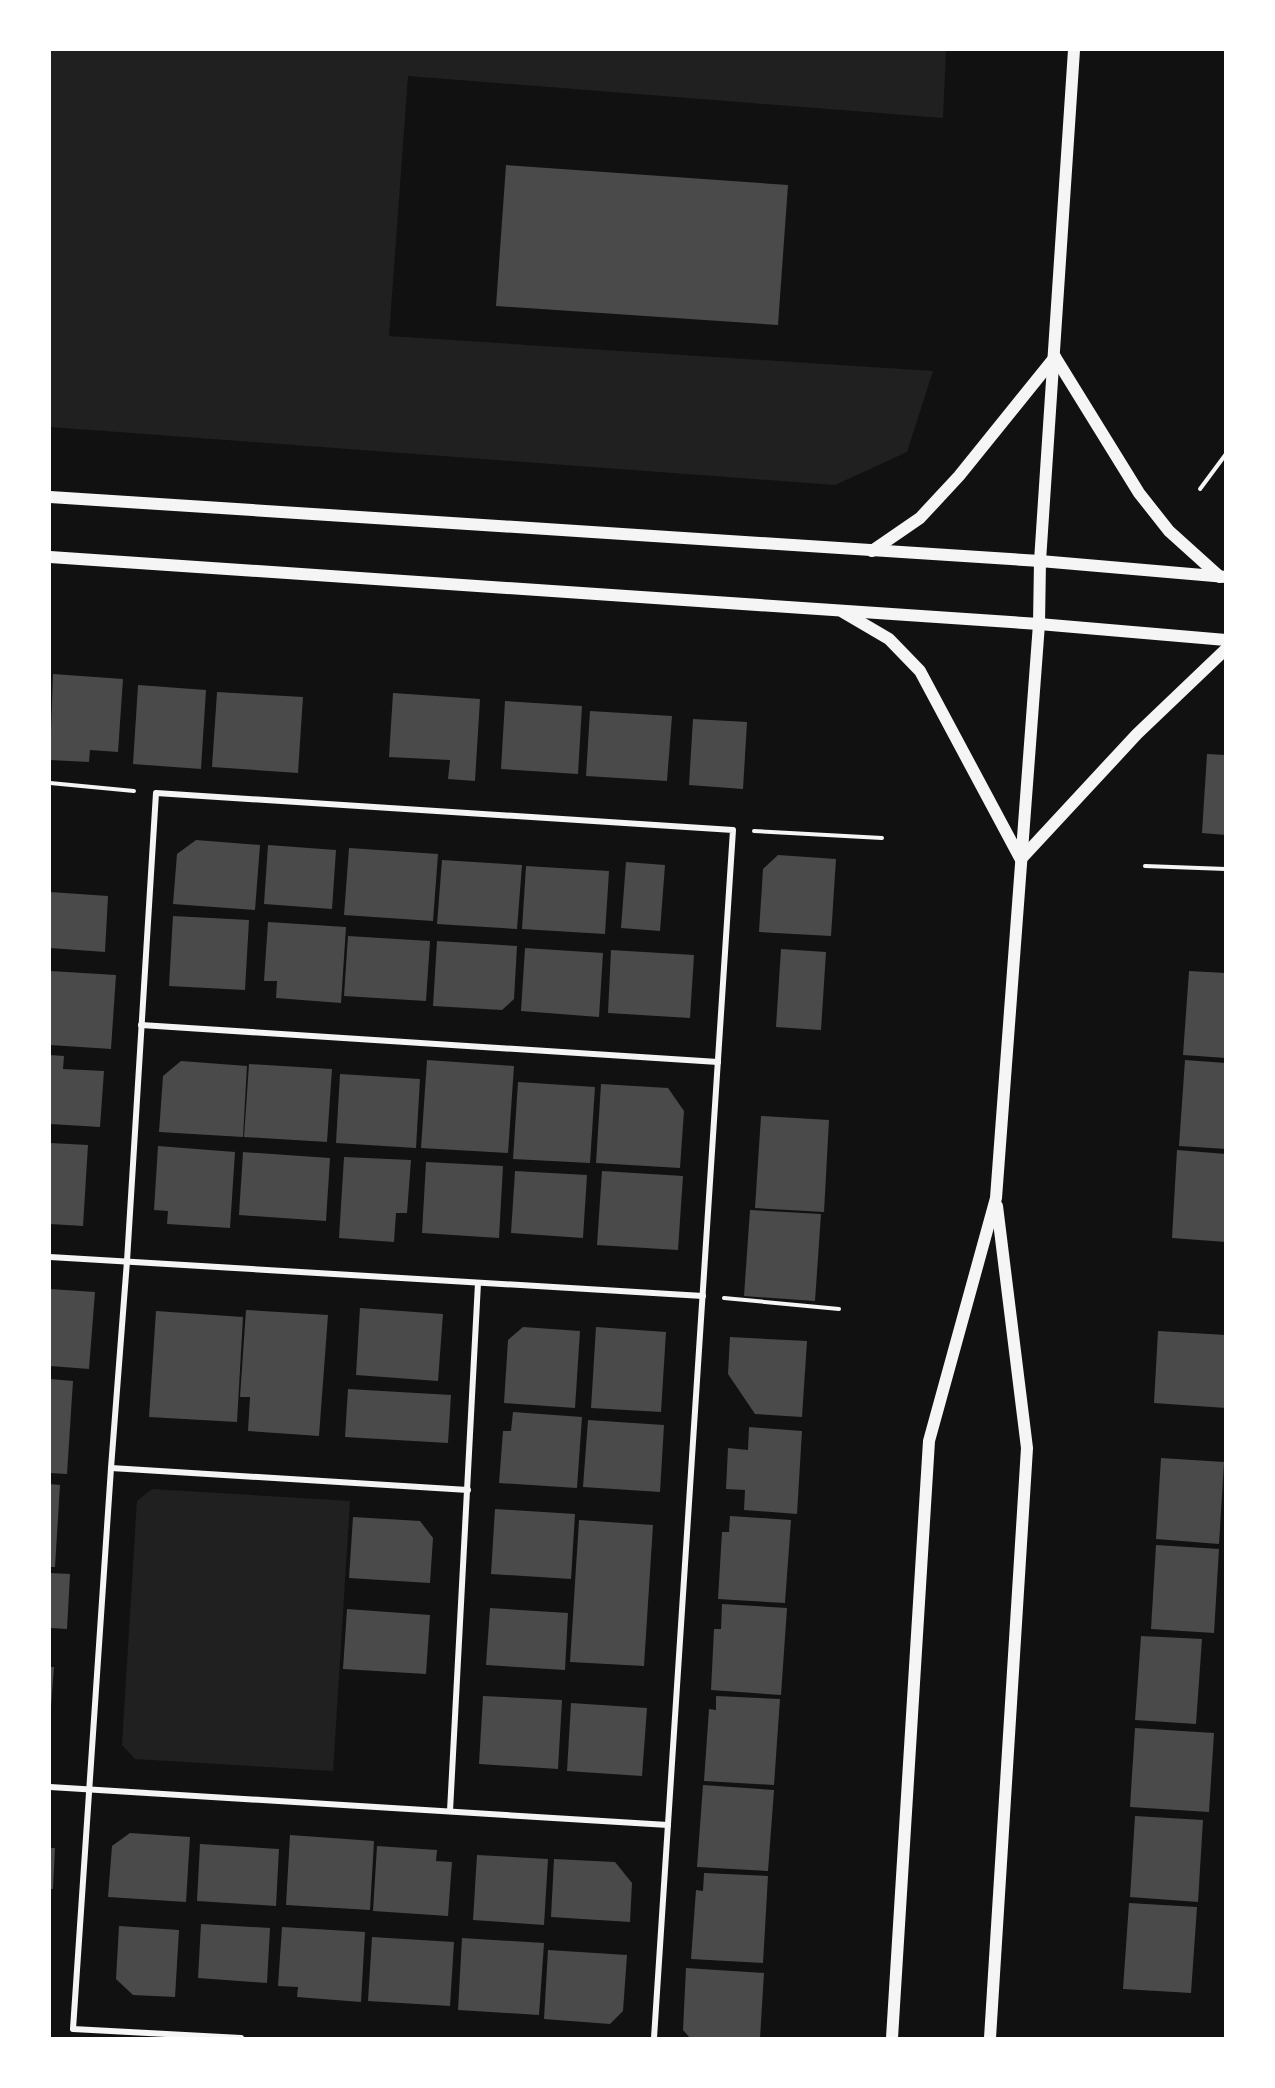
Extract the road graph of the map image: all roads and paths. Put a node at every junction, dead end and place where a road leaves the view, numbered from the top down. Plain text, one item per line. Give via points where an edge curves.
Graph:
1 (1074, 50) edge
2 (1055, 357) junction
3 (1226, 454) edge
4 (1200, 489) dead end
5 (50, 497) edge
6 (872, 551) junction
7 (50, 557) edge
8 (1040, 561) junction
9 (1223, 577) edge
10 (841, 611) junction
11 (1039, 624) junction
12 (1226, 640) edge
13 (1226, 649) edge
14 (50, 783) edge
15 (156, 793) junction
16 (733, 830) junction
17 (882, 838) dead end
18 (1021, 859) junction
19 (1145, 866) dead end
20 (1226, 868) edge
21 (141, 1025) junction
22 (718, 1062) junction
23 (996, 1198) junction
24 (50, 1257) edge
25 (127, 1261) junction
26 (478, 1283) junction
27 (702, 1296) junction
28 (839, 1309) dead end
29 (111, 1468) junction
30 (468, 1490) junction
31 (50, 1787) edge
32 (90, 1789) junction
33 (450, 1811) junction
34 (668, 1826) junction
35 (241, 2038) edge
36 (654, 2038) edge
37 (892, 2038) edge
38 (990, 2038) edge

1 - 2 main road
2 - 6 main road via 920,518
2 - 8 main road
2 - 9 main road via 1138,493 1168,531
3 - 4 path
5 - 6 main road
6 - 8 main road
7 - 10 main road
8 - 9 main road
8 - 11 main road
10 - 11 main road
10 - 18 main road via 889,639 920,671
11 - 12 main road
11 - 18 main road
13 - 18 main road via 1137,734
14 - 15 path
15 - 16 street
15 - 21 street
16 - 17 path
16 - 22 street
18 - 23 main road
19 - 20 path
21 - 22 street
21 - 25 street
22 - 27 street
23 - 37 main road via 929,1441
23 - 38 main road via 1027,1448
24 - 25 street
25 - 26 street
25 - 29 street
26 - 27 street
26 - 30 street
27 - 28 path
27 - 34 street
29 - 30 street
29 - 32 street
30 - 33 street
31 - 32 street
32 - 33 street
32 - 35 street via 73,2029
33 - 34 street
34 - 36 street

